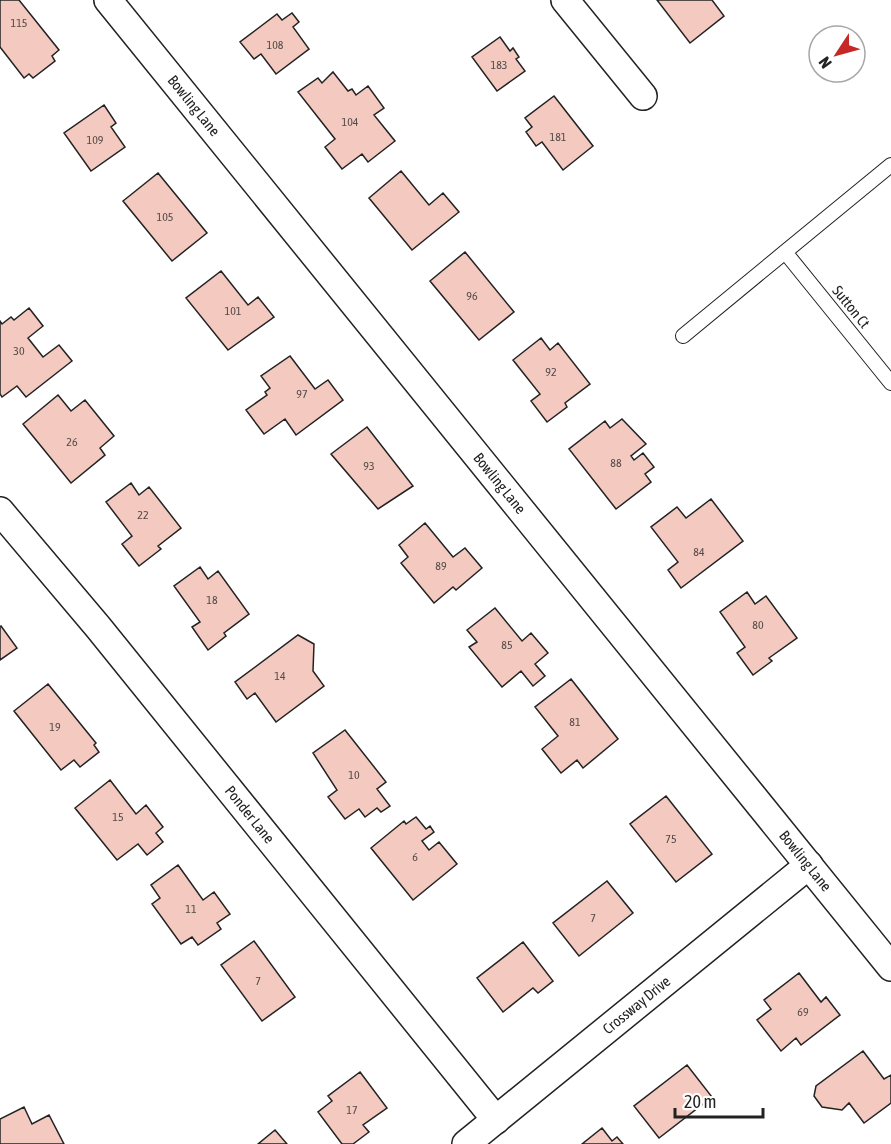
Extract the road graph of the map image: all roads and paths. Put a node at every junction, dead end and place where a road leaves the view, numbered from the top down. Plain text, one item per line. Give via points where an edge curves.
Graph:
1 (108, 0) edge
2 (565, 0) edge
3 (643, 96) dead end
4 (891, 165) edge
5 (785, 252) junction
6 (683, 336) dead end
7 (891, 383) edge
8 (0, 511) edge
9 (808, 865) junction
10 (891, 967) edge
11 (496, 1120) junction
12 (466, 1144) edge

1 - 9 street, Bowling Lane
2 - 3 street
4 - 5 lane
5 - 6 lane
5 - 7 lane, Sutton Ct
8 - 11 street, Ponder Lane
9 - 10 street, Bowling Lane
9 - 11 street, Crossway Drive
11 - 12 street, Crossway Drive

